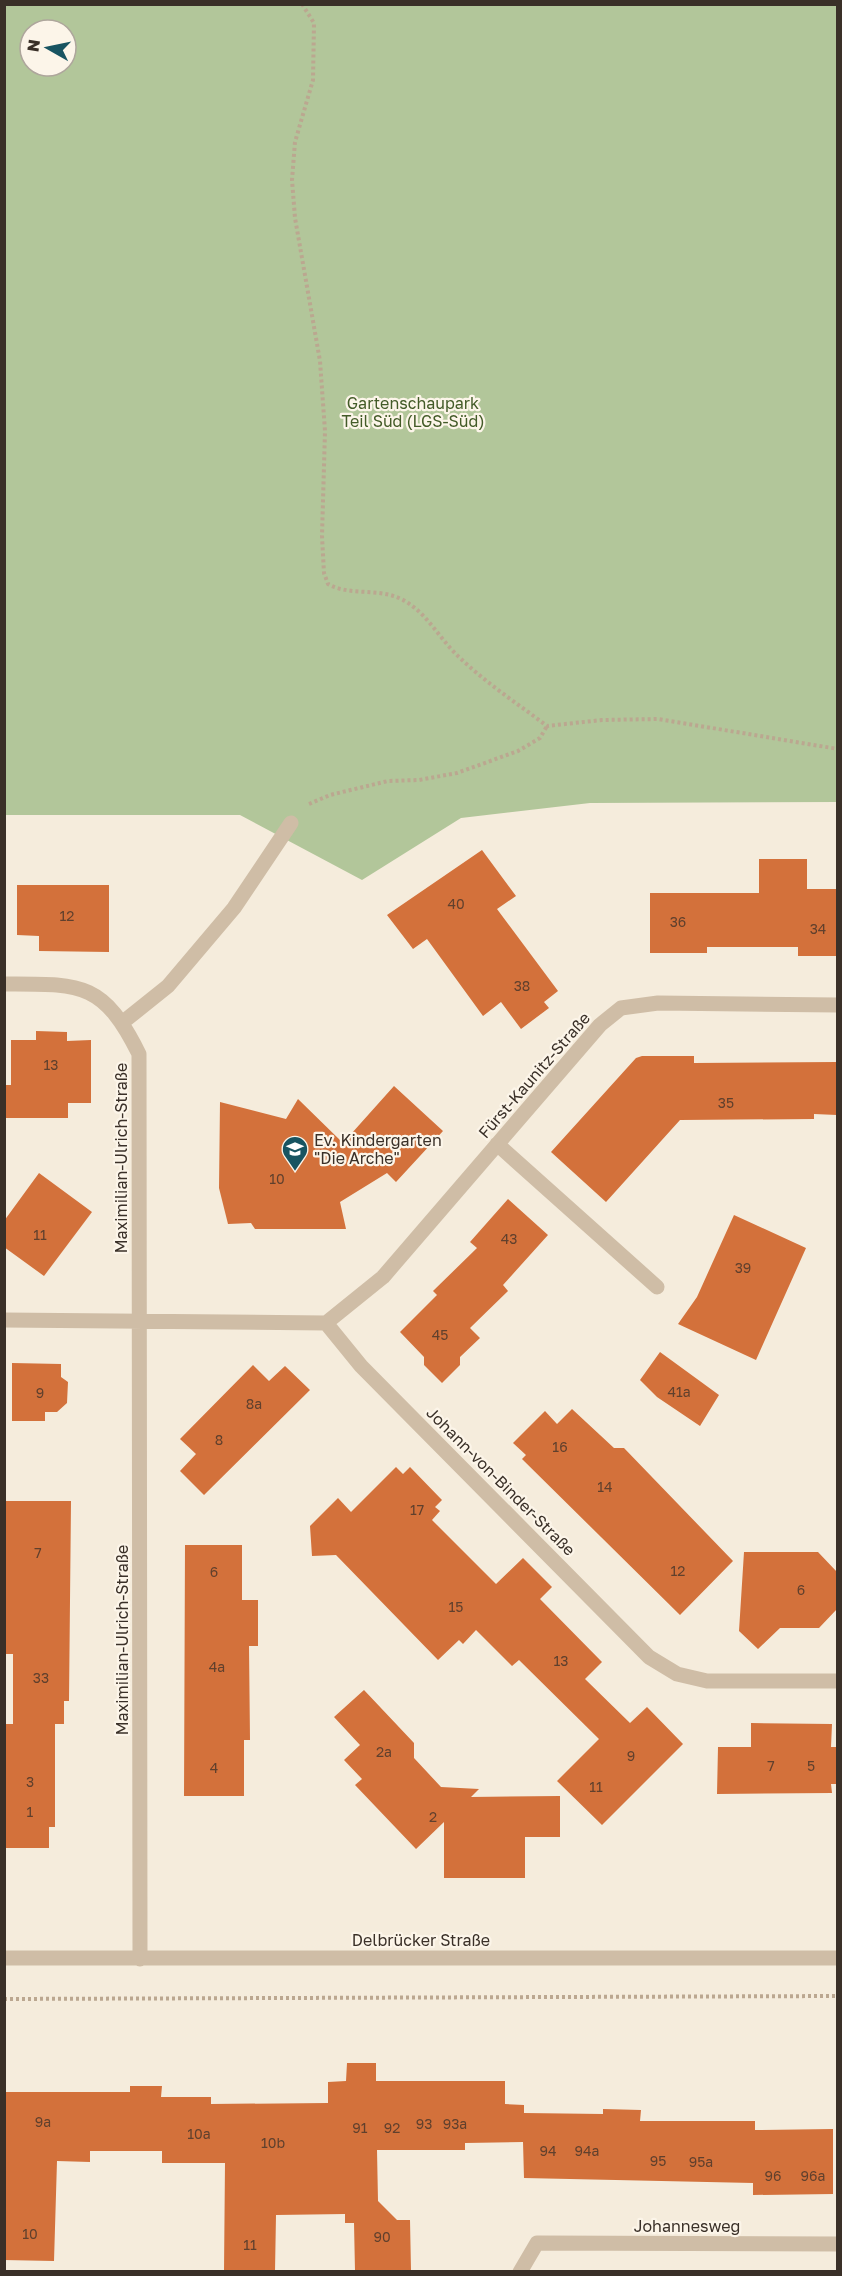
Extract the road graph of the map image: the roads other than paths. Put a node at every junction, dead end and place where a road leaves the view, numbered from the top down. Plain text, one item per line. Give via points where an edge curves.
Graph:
1 (291, 823) road end
2 (4, 984) edge
3 (837, 1005) edge
4 (123, 1022) junction
5 (497, 1144) junction
6 (657, 1287) dead end
7 (4, 1320) edge
8 (139, 1322) junction
9 (326, 1323) junction
10 (837, 1681) edge
11 (4, 1958) edge
12 (837, 1958) edge
13 (140, 1959) junction
14 (837, 2244) edge
15 (520, 2271) edge

1 - 4 street via 234,908 168,986
2 - 4 street, Maximilian-Ulrich-Straße via 61,984 94,994
3 - 5 street, Fürst-Kaunitz-Straße via 658,1003 621,1008 600,1025
4 - 8 street, Maximilian-Ulrich-Straße via 139,1054
5 - 6 street
5 - 9 street, Fürst-Kaunitz-Straße via 383,1277
7 - 8 street
8 - 9 street
8 - 13 street, Maximilian-Ulrich-Straße
9 - 10 street, Johann-von-Binder-Straße via 362,1366 649,1657 677,1674 707,1681
11 - 13 street, Delbrücker Straße
12 - 13 street, Delbrücker Straße
14 - 15 street, Johannesweg via 537,2243

